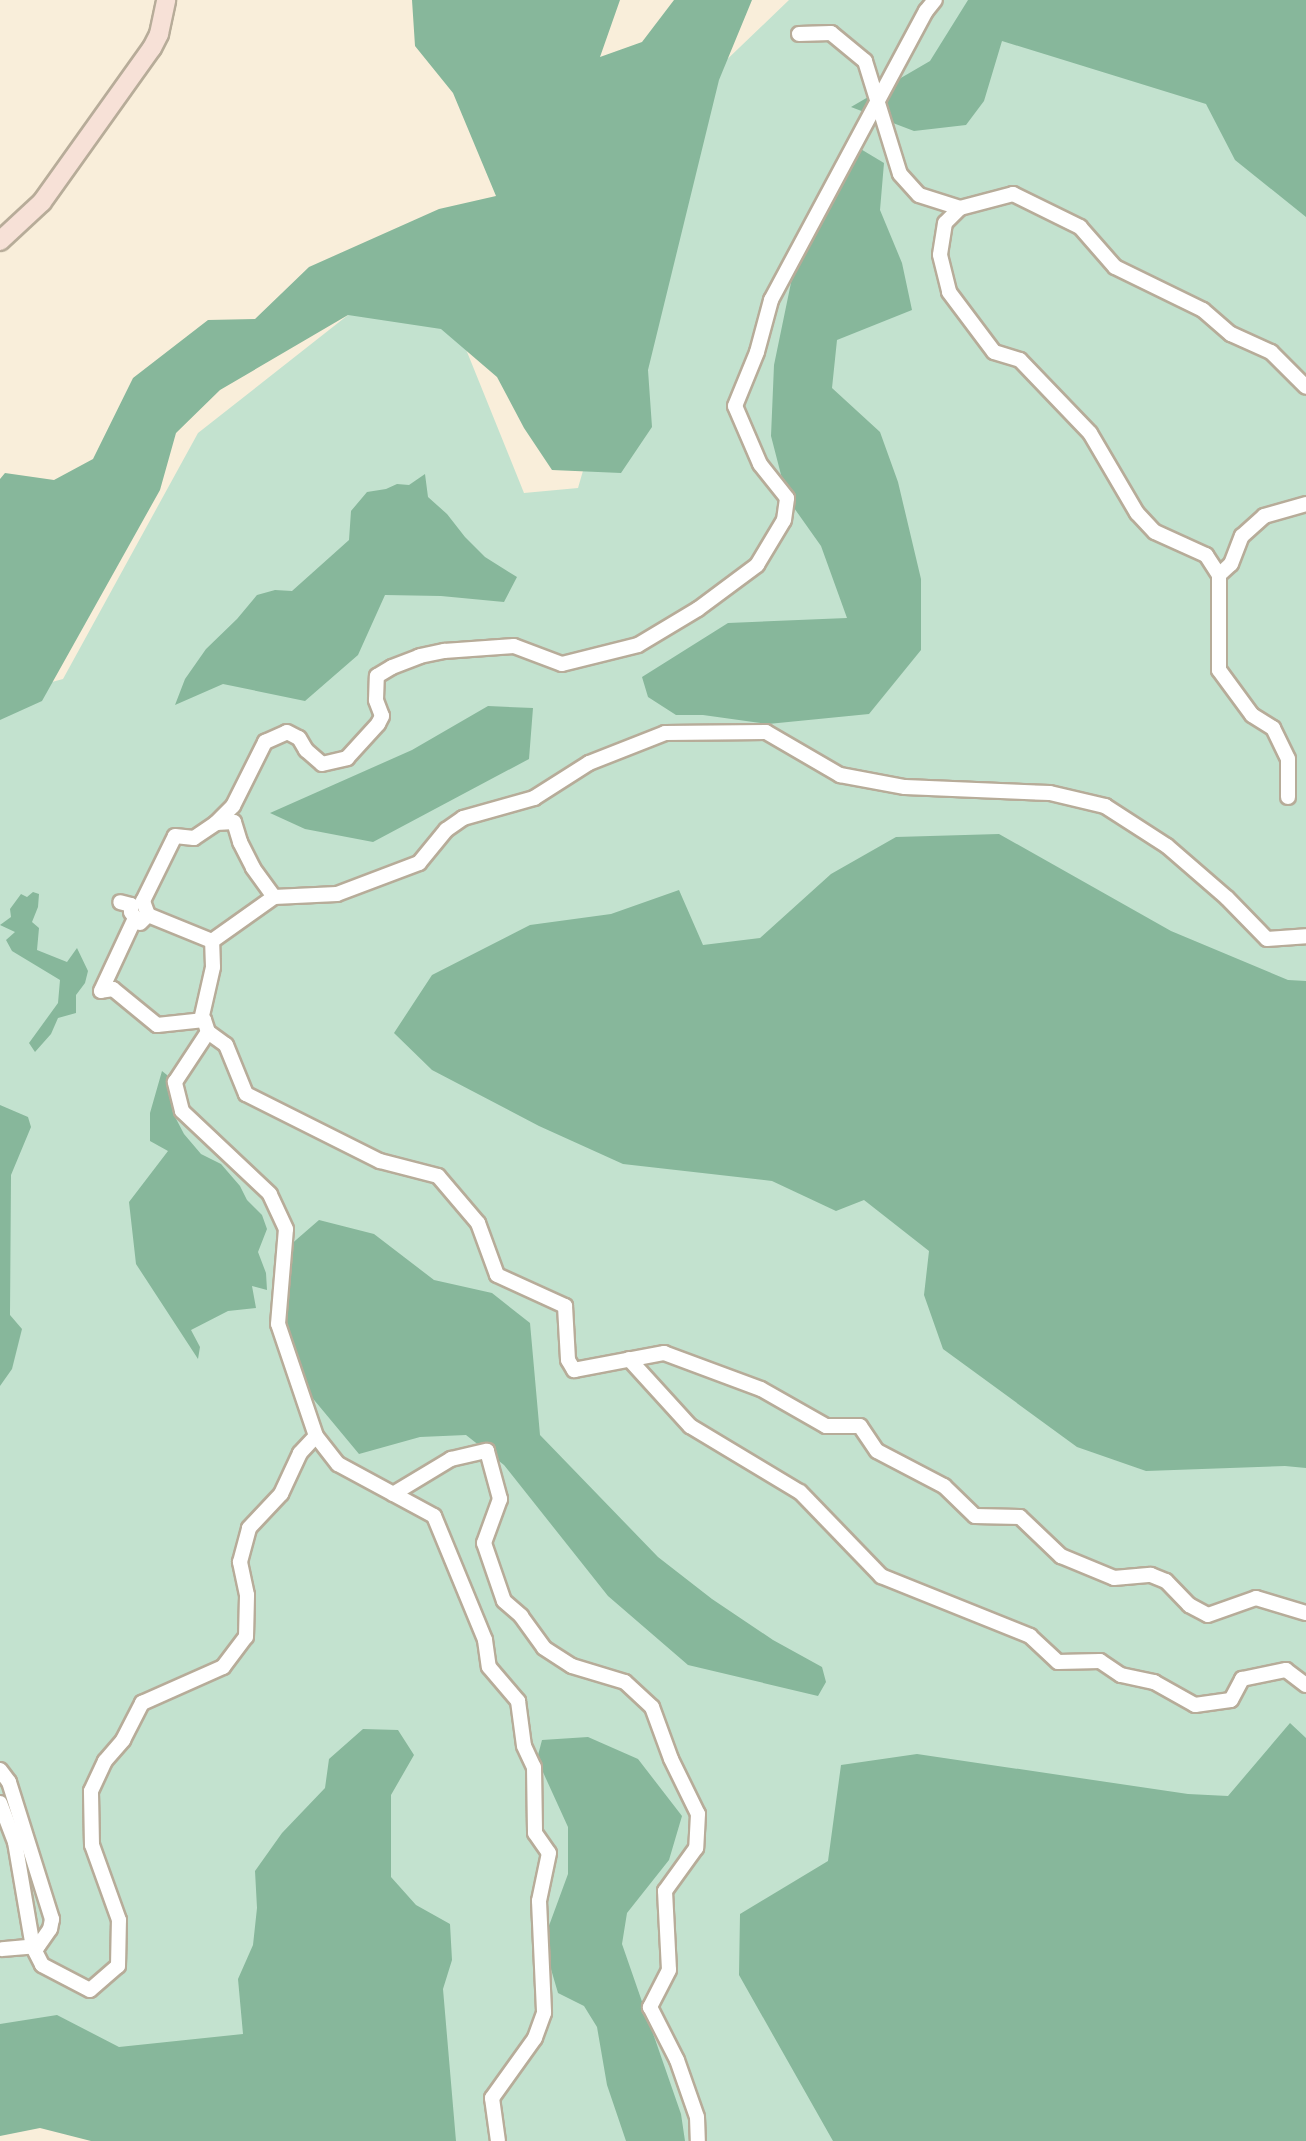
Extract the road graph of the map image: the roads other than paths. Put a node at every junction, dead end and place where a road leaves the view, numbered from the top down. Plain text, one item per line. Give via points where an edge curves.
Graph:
1 (166, 0) edge
2 (935, 0) edge
3 (799, 34) dead end
4 (877, 101) junction
5 (960, 208) junction
6 (0, 241) edge
7 (1306, 387) edge
8 (1306, 504) edge
9 (1219, 575) junction
10 (1288, 796) dead end
11 (216, 823) junction
12 (274, 897) junction
13 (120, 902) dead end
14 (1306, 936) edge
15 (212, 940) junction
16 (204, 1026) junction
17 (628, 1359) junction
18 (316, 1436) junction
19 (393, 1494) junction
20 (1306, 1612) edge
21 (1306, 1685) edge
22 (0, 1770) edge
23 (0, 1803) edge
24 (33, 1947) junction
25 (2, 1949) dead end
26 (498, 2141) edge
27 (698, 2141) edge

1 - 6 street via 152,48 42,202
2 - 4 street
3 - 4 street via 831,33 865,61
4 - 5 street via 900,174 919,195
4 - 11 street via 771,300 757,352 735,406 760,464 787,498 784,520 757,565 698,609 638,645 562,664 514,646 444,651 392,667 377,676 376,700 382,716 347,758 322,764 299,738 288,732 265,742 233,806
5 - 7 street via 1013,194 1080,227 1115,267 1203,310 1231,334 1271,352
5 - 9 street via 945,223 940,255 949,292 994,352 1020,360 1090,433 1137,513 1155,532 1206,555
8 - 9 street via 1264,516 1242,536 1231,564
9 - 10 street via 1219,670 1252,715 1273,728 1288,759
11 - 12 street via 234,822 253,868
11 - 15 street via 194,838 175,836 143,901 144,919
12 - 14 street via 337,894 419,863 446,830 463,818 534,798 589,763 665,733 766,732 840,775 904,787 1050,793 1105,806 1167,846 1268,939
12 - 15 street
13 - 16 street via 131,905 130,912 135,918 101,991 113,989 157,1025
15 - 16 street via 213,967
16 - 17 street via 226,1045 246,1094 380,1161 438,1176 478,1223 497,1275 565,1306 568,1360 574,1370
16 - 18 street via 175,1082 182,1111 270,1194 286,1229 278,1324
17 - 20 street via 664,1353 761,1389 826,1426 860,1426 877,1451 944,1486 975,1516 1020,1517 1061,1556 1114,1578 1151,1575 1166,1581 1189,1605 1208,1615 1256,1598
17 - 21 street via 690,1426 800,1492 881,1576 1030,1636 1058,1662 1100,1661 1121,1675 1154,1682 1195,1705 1231,1700 1242,1679 1286,1670
18 - 19 street via 338,1464
18 - 24 street via 300,1453 281,1494 249,1528 240,1563 247,1595 246,1637 224,1667 142,1703 91,1791 92,1845 120,1920 117,1966 90,1990 42,1965
19 - 26 street via 434,1516 485,1640 489,1667 518,1701 524,1746 534,1767 535,1833 549,1852 539,1901 544,2013 535,2038 492,2098
19 - 27 street via 451,1459 487,1452 500,1499 484,1543 504,1601 521,1616 544,1648 572,1666 625,1682 652,1707 671,1759 698,1814 696,1848 665,1891 669,1970 650,2007 677,2060 697,2117
22 - 24 street via 9,1782 52,1919 46,1937 38,1947
23 - 24 street via 15,1842
24 - 25 street

